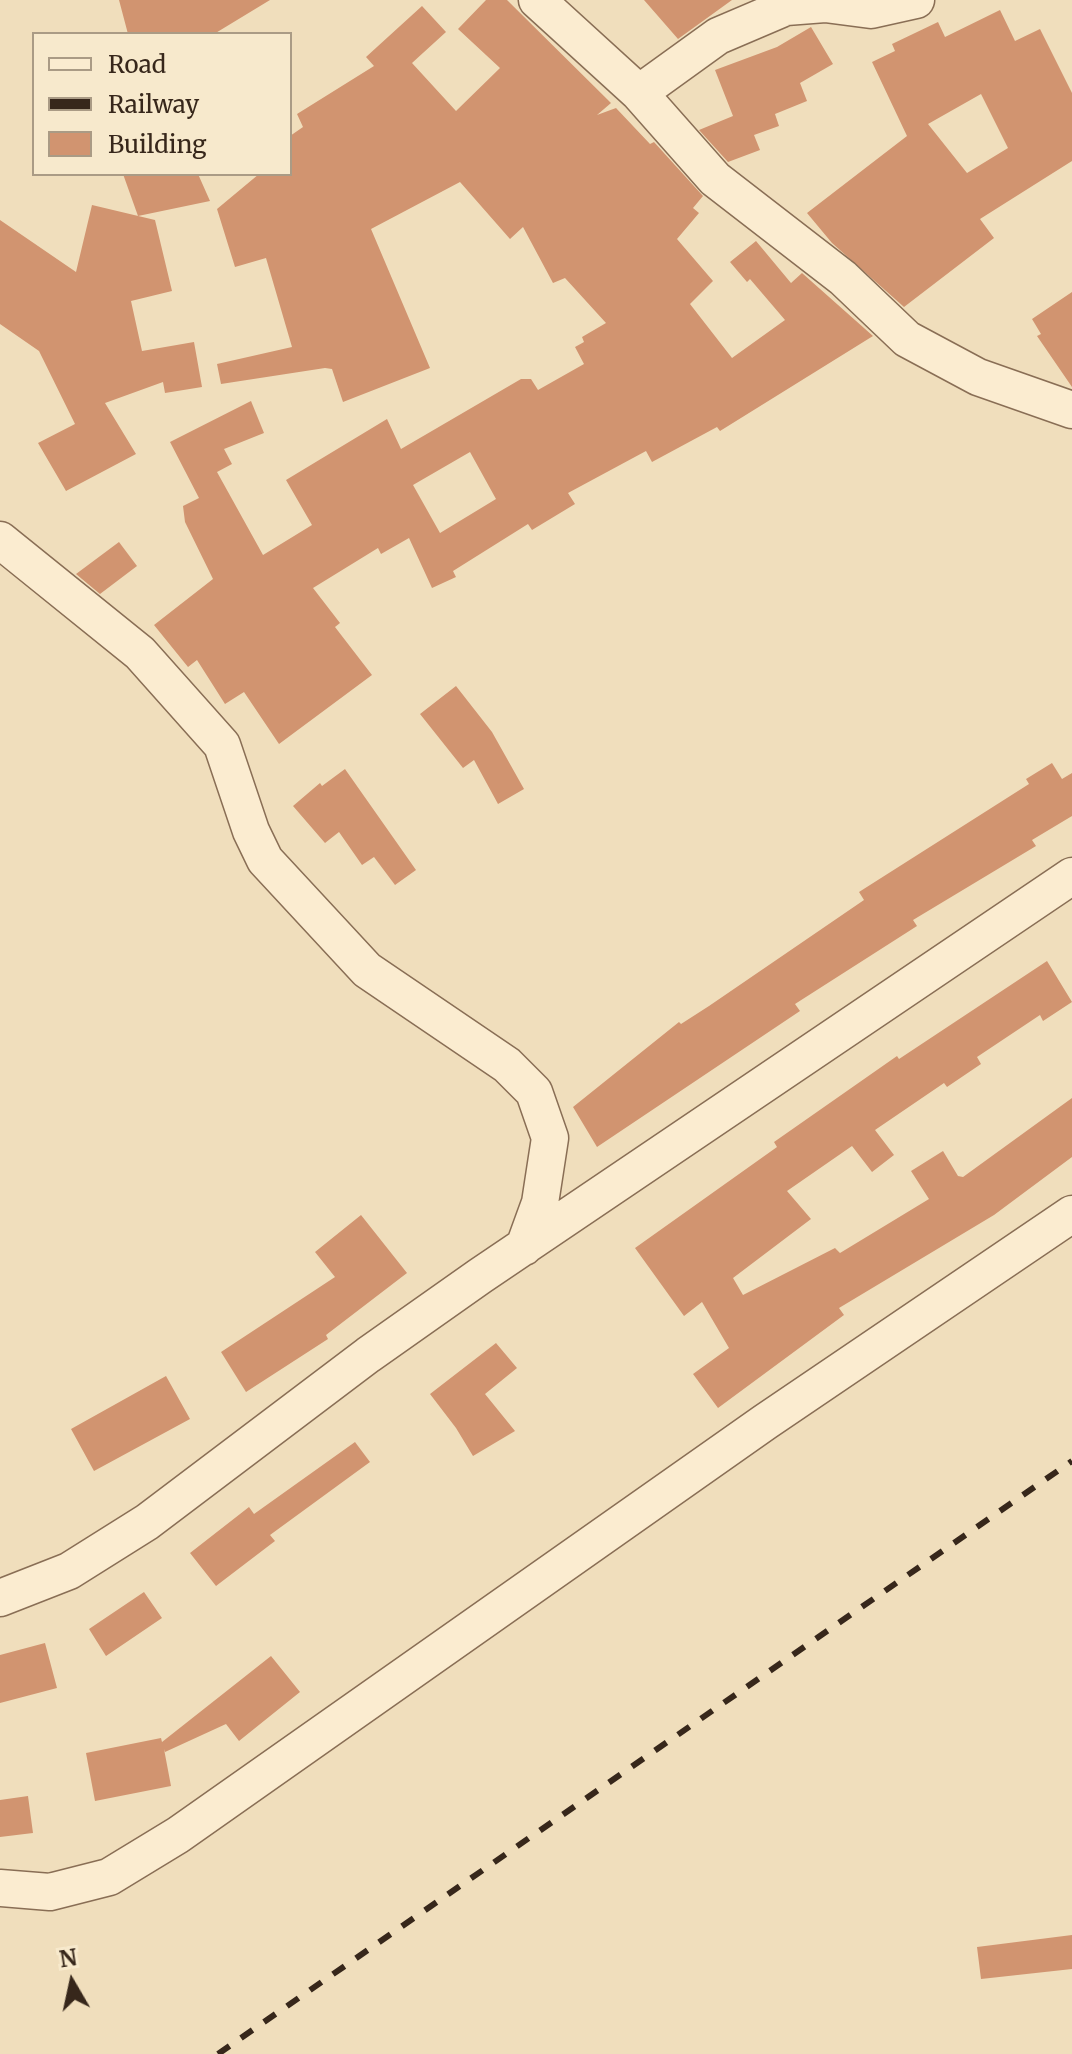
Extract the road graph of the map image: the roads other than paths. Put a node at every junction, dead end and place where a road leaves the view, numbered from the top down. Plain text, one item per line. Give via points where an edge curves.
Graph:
1 (537, 0) edge
2 (916, 0) edge
3 (869, 5) edge
4 (639, 93) junction
5 (1072, 410) edge
6 (0, 540) edge
7 (1072, 876) edge
8 (1072, 1214) edge
9 (524, 1247) junction
10 (0, 1598) edge
11 (0, 1888) edge

1 - 4 street
2 - 3 street
3 - 4 street via 786,7 755,17 718,36
4 - 5 street via 715,179 843,278 907,339 978,377
6 - 9 street via 140,653 222,745 265,860 367,970 507,1065 534,1092 550,1138 540,1203
7 - 9 street
8 - 11 street via 765,1422 178,1835 109,1877 50,1892
9 - 10 street via 368,1355 147,1522 69,1571

